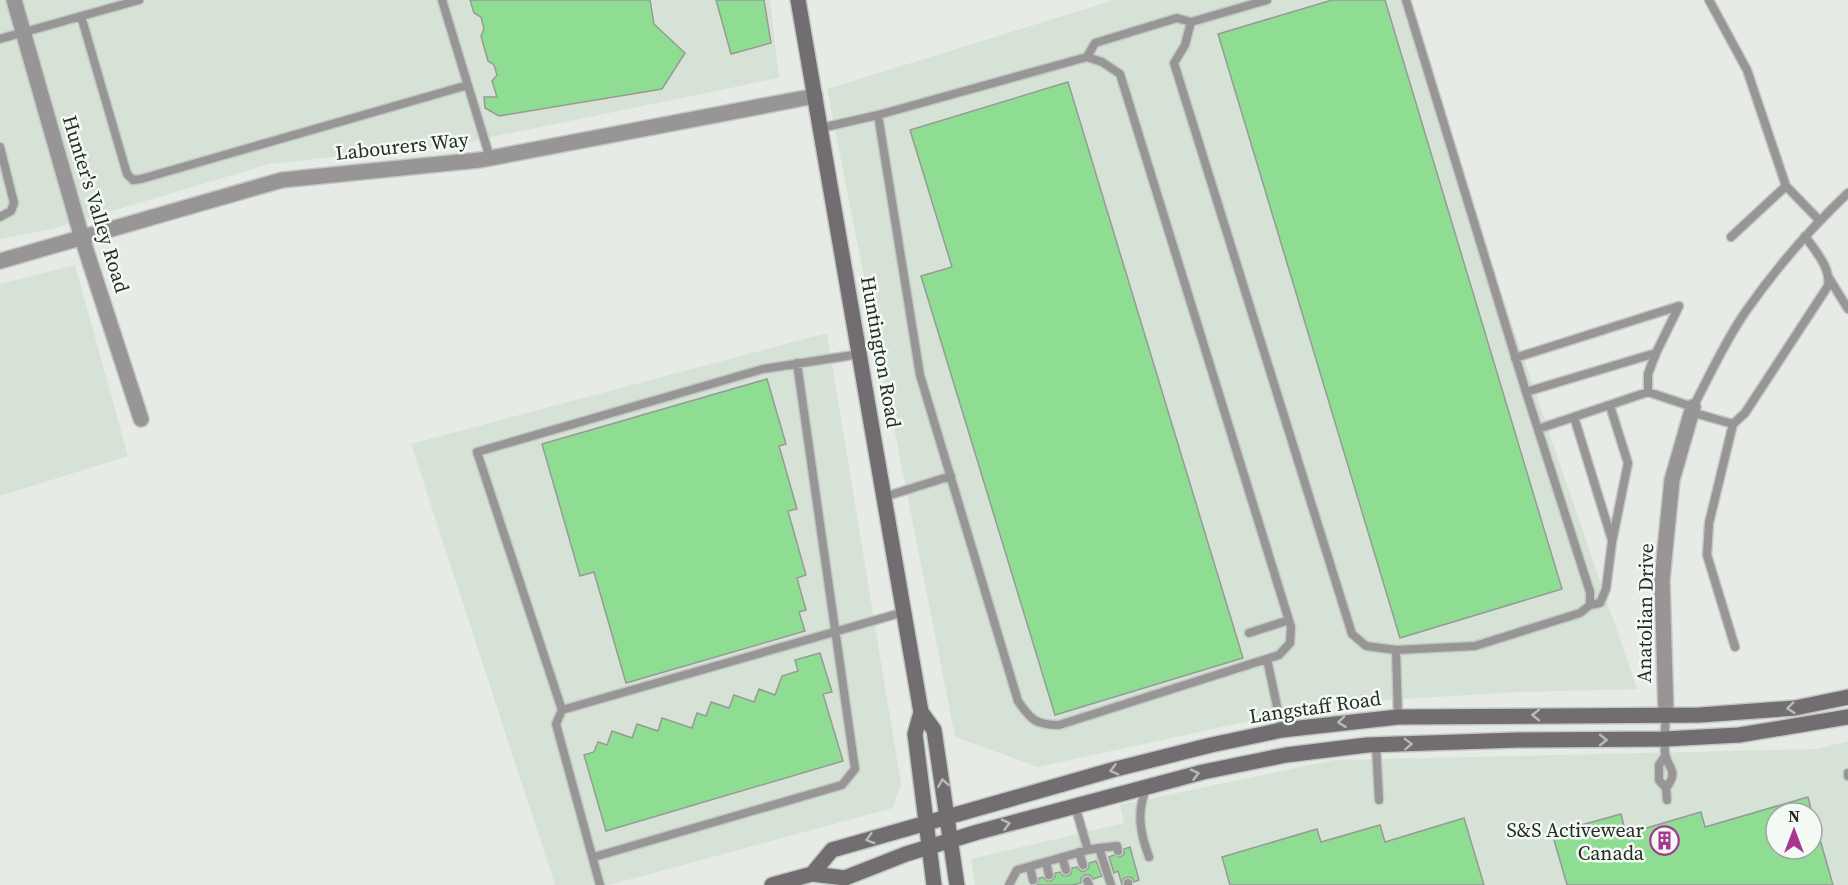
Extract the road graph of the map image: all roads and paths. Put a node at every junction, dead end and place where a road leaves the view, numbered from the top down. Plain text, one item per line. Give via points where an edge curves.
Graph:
1 (14, 0) edge
2 (139, 0) edge
3 (442, 0) edge
4 (798, 0) edge
5 (1267, 0) edge
6 (1406, 0) edge
7 (1709, 0) edge
8 (81, 16) junction
9 (1191, 22) junction
10 (23, 33) junction
11 (0, 39) edge
12 (1087, 57) junction
13 (468, 85) junction
14 (815, 96) junction
15 (878, 115) junction
16 (821, 129) junction
17 (0, 147) edge
18 (490, 158) junction
19 (1786, 186) junction
20 (1848, 192) edge
21 (0, 217) edge
22 (1819, 220) junction
23 (1731, 237) dead end
24 (1805, 237) junction
25 (82, 238) junction
26 (0, 261) edge
27 (1829, 278) junction
28 (1848, 309) edge
29 (1656, 353) junction
30 (860, 354) junction
31 (1515, 358) junction
32 (797, 363) junction
33 (1526, 392) junction
34 (1648, 392) junction
35 (1610, 406) junction
36 (1692, 410) junction
37 (1574, 417) junction
38 (141, 419) dead end
39 (1733, 423) junction
40 (1538, 429) junction
41 (951, 476) junction
42 (884, 497) junction
43 (1612, 542) junction
44 (1590, 605) junction
45 (904, 612) junction
46 (1289, 620) junction
47 (836, 631) junction
48 (1249, 633) dead end
49 (1735, 647) dead end
50 (1396, 650) junction
51 (1267, 659) junction
52 (1848, 697) edge
53 (562, 710) junction
54 (921, 712) junction
55 (1666, 714) junction
56 (1398, 717) junction
57 (1848, 717) edge
58 (1282, 730) junction
59 (1665, 739) junction
60 (1376, 745) junction
61 (1147, 787) junction
62 (1378, 800) dead end
63 (1667, 800) dead end
64 (1075, 806) junction
65 (948, 818) junction
66 (926, 824) junction
67 (950, 841) junction
68 (929, 847) junction
69 (1099, 848) junction
70 (1083, 851) junction
71 (1118, 851) dead end
72 (594, 857) junction
73 (1062, 857) junction
74 (1149, 857) dead end
75 (1046, 862) junction
76 (1083, 865) dead end
77 (1029, 867) junction
78 (1066, 870) dead end
79 (812, 874) junction
80 (1049, 875) dead end
81 (1033, 880) dead end
82 (600, 885) edge
83 (772, 885) edge
84 (934, 885) edge
85 (957, 885) edge
86 (1009, 885) edge
87 (1111, 885) edge

1 - 10 street, Hunter's Valley Road
2 - 8 lane
3 - 13 lane
4 - 14 main road, Huntington Road
5 - 9 lane
6 - 31 lane
7 - 19 lane via 1747,70
8 - 10 lane
8 - 13 lane via 133,180
9 - 12 lane via 1177,18 1095,43
9 - 50 lane via 1185,45 1174,63 1352,634 1366,646
10 - 11 lane
10 - 25 street, Hunter's Valley Road
12 - 15 lane
12 - 46 lane via 1120,74
13 - 18 lane
14 - 16 main road, Huntington Road
14 - 18 street, Labourers Way
15 - 16 lane
15 - 41 lane via 920,375
16 - 30 main road, Huntington Road
17 - 21 lane via 14,203 11,211
18 - 25 street, Labourers Way via 282,180
19 - 22 lane
19 - 23 lane
20 - 22 lane
22 - 24 lane
24 - 27 lane
24 - 36 lane via 1745,312
25 - 26 street, Labourers Way
25 - 38 street, Hunter's Valley Road
27 - 28 lane
27 - 39 lane via 1745,413
29 - 31 lane via 1679,306
29 - 33 lane
29 - 34 lane via 1648,374
30 - 32 lane
30 - 42 main road, Huntington Road
31 - 33 lane
32 - 47 lane
32 - 53 lane via 763,369 477,452
33 - 40 lane
34 - 35 lane
34 - 36 lane
35 - 37 lane
35 - 43 lane via 1628,463
36 - 39 lane
36 - 55 street, Anatolian Drive via 1672,480 1662,580
37 - 40 lane
37 - 43 lane
39 - 49 lane via 1709,523 1707,555
40 - 44 lane via 1590,592
41 - 42 lane
41 - 51 lane via 1018,701 1029,718 1043,725 1059,725
42 - 45 main road, Huntington Road
43 - 44 lane via 1606,589 1600,603
44 - 50 lane via 1581,613 1475,646
45 - 47 lane
45 - 54 main road, Huntington Road
46 - 48 lane
46 - 51 lane via 1290,643 1279,655
47 - 53 lane
47 - 72 lane via 855,769 842,784
50 - 56 lane
51 - 58 lane
52 -> 55 main road, Langstaff Road via 1795,708
53 - 72 lane via 556,724
65 -> 54 main road, Huntington Road via 934,730
54 - 66 main road, Huntington Road via 915,734
55 -> 56 main road, Langstaff Road
55 - 59 lane
56 -> 58 main road, Langstaff Road
57 - 59 main road via 1739,735
58 -> 65 main road, Langstaff Road via 1112,770
60 -> 59 main road
59 - 63 lane via 1659,780 1666,788
61 -> 60 main road via 1286,755
60 - 62 lane
61 - 64 main road
61 - 74 lane via 1139,822
67 -> 64 main road
64 - 70 lane
65 - 66 main road, Langstaff Road
65 - 67 main road, Huntington Road
66 - 68 main road, Huntington Road
66 -> 79 main road, Langstaff Road via 832,850
67 - 68 main road
67 - 85 main road, Huntington Road
68 - 79 main road via 845,878
68 - 84 main road, Huntington Road
69 - 70 lane
69 - 71 lane via 1116,846
69 - 87 lane
70 - 73 lane
70 - 76 lane
72 - 82 lane
73 - 75 lane
73 - 78 lane
75 - 77 lane
75 - 80 lane
77 - 81 lane
77 - 86 lane via 1017,870
79 - 83 main road

